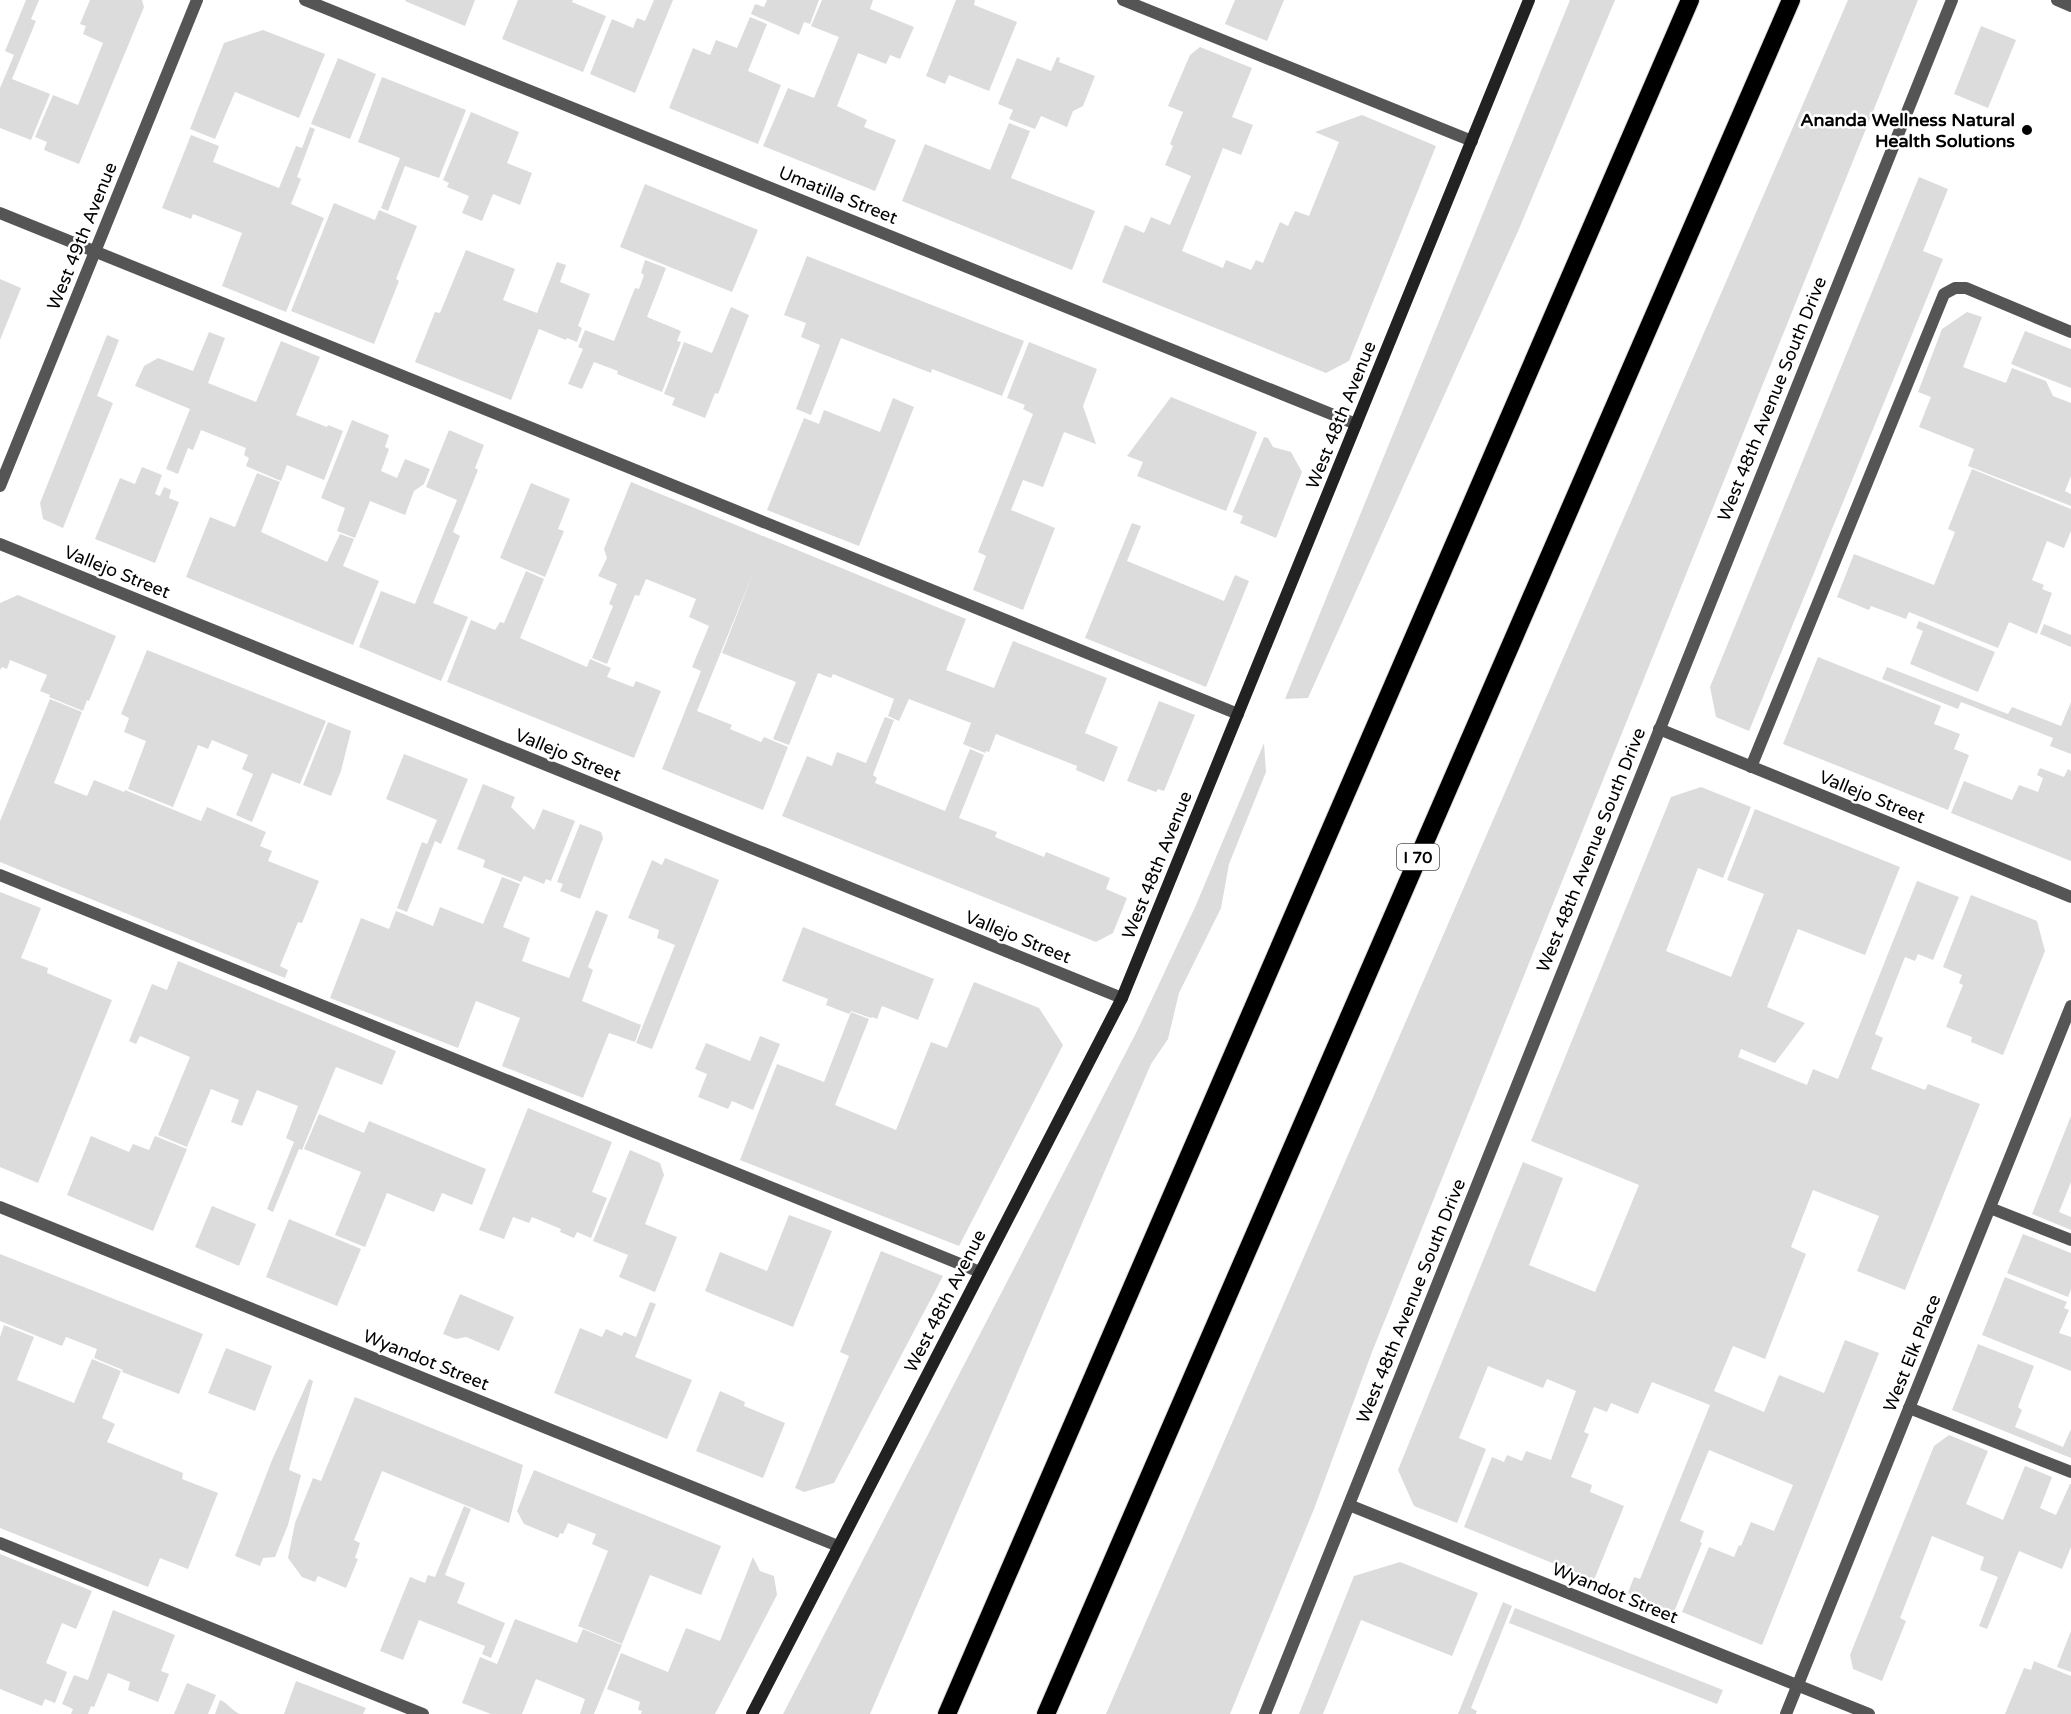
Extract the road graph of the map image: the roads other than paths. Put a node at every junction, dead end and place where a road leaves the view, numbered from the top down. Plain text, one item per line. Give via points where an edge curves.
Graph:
1 (197, 0) edge
2 (305, 0) edge
3 (1123, 0) edge
4 (1529, 0) edge
5 (1690, 0) edge
6 (1791, 0) edge
7 (1952, 0) edge
8 (2057, 0) edge
9 (2071, 6) edge
10 (1472, 141) junction
11 (0, 213) edge
12 (95, 251) junction
13 (2071, 332) edge
14 (1356, 424) junction
15 (0, 486) edge
16 (0, 544) edge
17 (1238, 714) junction
18 (1659, 729) junction
19 (1751, 767) junction
20 (0, 875) edge
21 (2071, 897) edge
22 (1122, 998) junction
23 (2071, 1006) edge
24 (0, 1207) edge
25 (1990, 1208) junction
26 (2071, 1240) edge
27 (980, 1272) junction
28 (1909, 1408) junction
29 (2071, 1472) edge
30 (1349, 1505) junction
31 (0, 1543) edge
32 (838, 1546) junction
33 (1798, 1685) junction
34 (423, 1714) edge
35 (752, 1714) edge
36 (947, 1714) edge
37 (1046, 1714) edge
38 (1265, 1714) edge
39 (1786, 1714) edge
40 (1869, 1714) edge

1 - 12 street, West 49th Avenue
2 - 14 street, Umatilla Street
3 - 10 street
4 - 10 street, West 48th Avenue
5 - 36 highway
6 - 37 highway, I 70
7 - 18 street, West 48th Avenue South Drive
8 - 9 street
10 - 14 street, West 48th Avenue
11 - 12 street
12 - 15 street, West 49th Avenue
12 - 17 street
13 - 19 street via 1966,288 1944,294
14 - 17 street, West 48th Avenue
16 - 22 street, Vallejo Street
17 - 22 street, West 48th Avenue
18 - 19 street, Vallejo Street
18 - 30 street, West 48th Avenue South Drive
19 - 21 street, Vallejo Street
20 - 27 street
22 - 27 street, West 48th Avenue
23 - 25 street, West Elk Place
24 - 32 street, Wyandot Street
25 - 26 street
25 - 28 street, West Elk Place
27 - 32 street, West 48th Avenue
28 - 29 street
28 - 33 street, West Elk Place
30 - 33 street, Wyandot Street
30 - 38 street, West 48th Avenue South Drive
31 - 34 street
32 - 35 street, West 48th Avenue
33 - 39 street, West Elk Place
33 - 40 street, Wyandot Street

